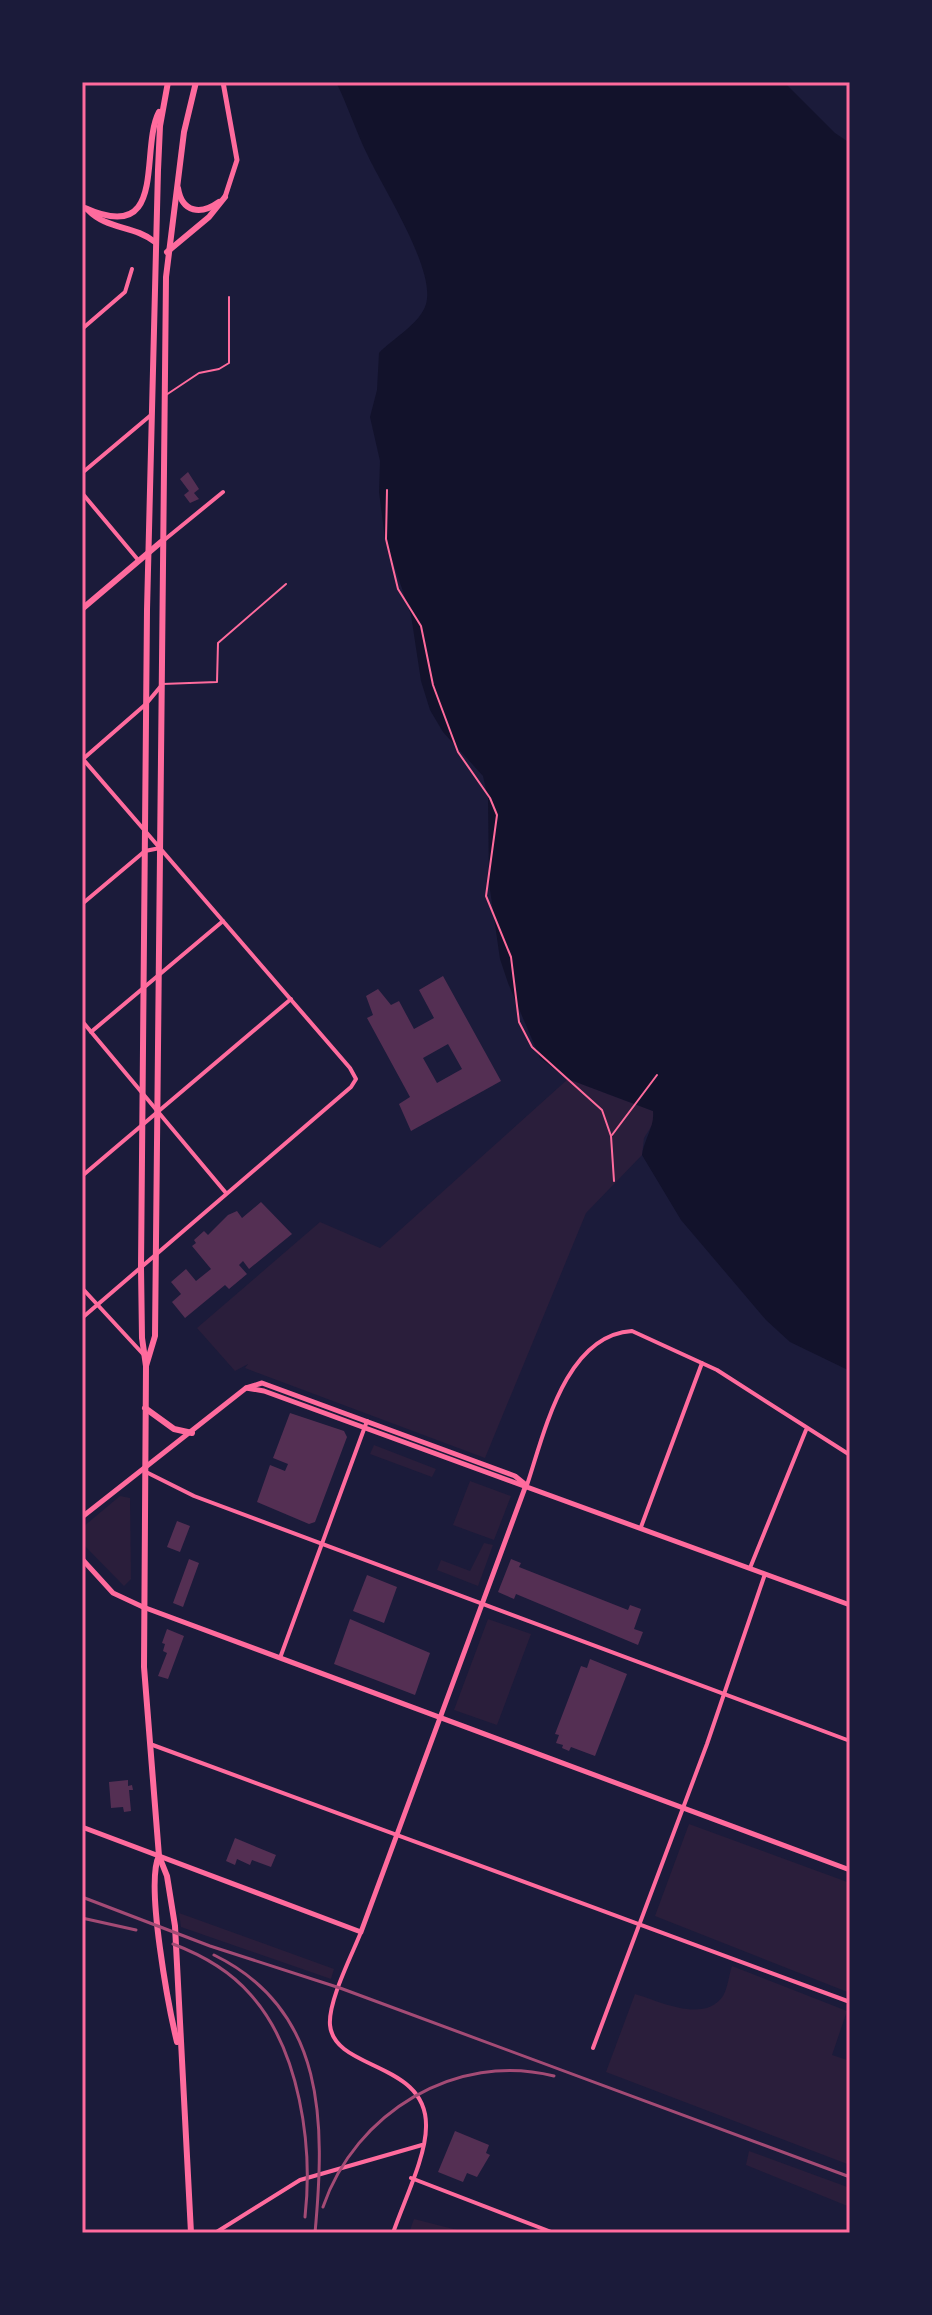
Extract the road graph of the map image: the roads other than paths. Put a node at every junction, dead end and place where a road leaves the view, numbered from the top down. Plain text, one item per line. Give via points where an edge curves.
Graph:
1 (168, 82) edge
2 (196, 82) edge
3 (223, 82) edge
4 (162, 105) junction
5 (177, 183) junction
6 (225, 197) junction
7 (84, 206) edge
8 (155, 242) junction
9 (167, 252) junction
10 (132, 269) dead end
11 (229, 297) dead end
12 (82, 329) edge
13 (164, 396) junction
14 (153, 414) junction
15 (82, 473) edge
16 (223, 492) dead end
17 (82, 493) edge
18 (161, 542) junction
19 (150, 552) junction
20 (139, 561) junction
21 (286, 584) dead end
22 (82, 609) edge
23 (162, 684) junction
24 (146, 704) junction
25 (82, 759) edge
26 (145, 831) junction
27 (160, 848) junction
28 (145, 851) junction
29 (82, 904) edge
30 (223, 921) junction
31 (159, 974) junction
32 (143, 987) junction
33 (291, 999) junction
34 (82, 1021) edge
35 (91, 1032) junction
36 (143, 1094) junction
37 (157, 1112) junction
38 (143, 1125) junction
39 (82, 1176) edge
40 (226, 1193) junction
41 (156, 1254) junction
42 (141, 1267) junction
43 (82, 1288) edge
44 (96, 1305) junction
45 (82, 1318) edge
46 (146, 1355) junction
47 (702, 1363) junction
48 (145, 1408) junction
49 (366, 1425) junction
50 (806, 1430) junction
51 (192, 1433) junction
52 (850, 1455) edge
53 (144, 1471) junction
54 (526, 1485) junction
55 (82, 1517) edge
56 (641, 1527) junction
57 (323, 1544) junction
58 (82, 1559) edge
59 (750, 1568) junction
60 (765, 1574) junction
61 (482, 1603) junction
62 (850, 1605) edge
63 (143, 1607) junction
64 (280, 1658) junction
65 (724, 1694) junction
66 (439, 1717) junction
67 (850, 1741) edge
68 (150, 1744) junction
69 (682, 1807) junction
70 (82, 1827) edge
71 (397, 1833) junction
72 (159, 1856) junction
73 (850, 1870) edge
74 (638, 1921) junction
75 (361, 1932) junction
76 (850, 2002) edge
77 (593, 2048) dead end
78 (180, 2058) junction
79 (422, 2145) junction
80 (411, 2178) junction
81 (191, 2233) edge
82 (215, 2233) edge
83 (393, 2233) edge
84 (554, 2233) edge

1 - 4 main road
2 - 5 main road
3 - 6 street via 237,160
4 - 7 main road via 151,127 149,184 142,202 117,215 101,215
4 - 8 main road
5 - 6 main road via 183,202 197,211
5 - 9 main road
6 - 9 main road
7 - 8 main road via 101,222 136,229
8 - 14 main road
9 - 13 main road
10 - 12 street via 125,292
11 - 13 lane via 230,360
13 - 18 main road
14 - 15 street
14 - 19 main road
16 - 18 street
17 - 20 street
18 - 19 main road
18 - 23 main road
19 - 20 main road
19 - 24 main road
20 - 22 main road
21 - 23 lane via 218,643 217,682
23 - 24 street
23 - 27 main road
24 - 25 street
24 - 26 main road
25 - 26 street
26 - 27 street
26 - 28 main road
27 - 28 street
27 - 30 street
27 - 31 main road
28 - 29 street
28 - 32 main road
30 - 31 street
30 - 33 street
31 - 32 street
31 - 37 main road
32 - 35 street
32 - 36 main road
33 - 37 street
33 - 40 street via 356,1079
34 - 35 street
35 - 36 street
36 - 37 street
36 - 38 main road
37 - 38 street
37 - 40 street
37 - 41 main road
38 - 39 street
38 - 42 main road
40 - 41 street
41 - 42 street
41 - 46 main road via 155,1336
42 - 44 street
42 - 46 main road
43 - 44 street
44 - 45 street
44 - 46 street
46 - 48 main road
47 - 50 street
47 - 54 street via 632,1331 613,1335 571,1369
47 - 56 street
48 - 51 main road via 174,1429
48 - 53 main road
49 - 51 street via 246,1388
49 - 54 street
49 - 57 street
50 - 52 street
50 - 59 street
51 - 53 street
53 - 55 street via 123,1481
53 - 57 street via 194,1496
53 - 63 main road
54 - 56 street
54 - 61 street
56 - 59 street
57 - 61 street
57 - 64 street
58 - 63 street via 113,1593
59 - 60 street
60 - 62 street
60 - 65 street
61 - 65 street
61 - 66 street
63 - 64 street
63 - 68 main road
64 - 66 street
65 - 67 street
65 - 69 street
66 - 69 street
66 - 71 street
68 - 71 street
68 - 72 main road
69 - 73 street
69 - 74 street
70 - 72 street
71 - 74 street
71 - 75 street
72 - 75 street
72 - 78 main road via 175,1926
72 - 78 main road via 156,1898 166,1997
74 - 76 street
74 - 77 street
75 - 79 street via 331,2013 331,2032 342,2047 398,2076 416,2095 427,2125
78 - 81 main road
79 - 80 street
79 - 82 street via 300,2180
80 - 83 street
80 - 84 street

